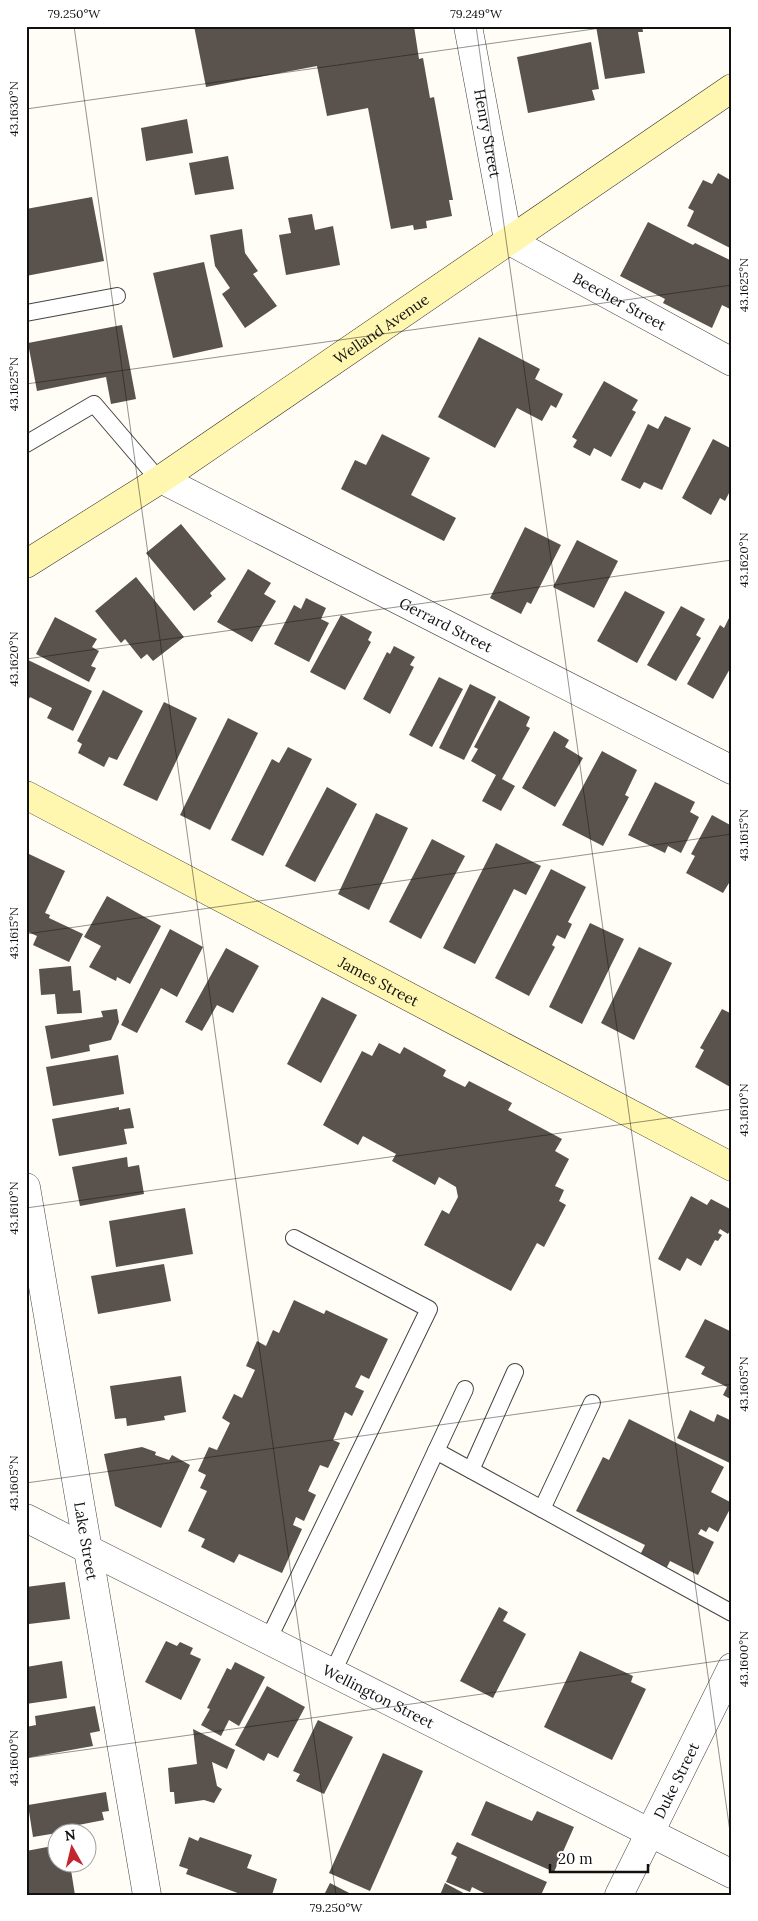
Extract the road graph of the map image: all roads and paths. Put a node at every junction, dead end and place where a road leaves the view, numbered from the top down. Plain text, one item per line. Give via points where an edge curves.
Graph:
1 (468, 26) edge
2 (732, 88) edge
3 (508, 240) junction
4 (117, 296) dead end
5 (26, 312) edge
6 (732, 362) edge
7 (26, 444) edge
8 (160, 479) junction
9 (26, 564) edge
10 (732, 770) edge
11 (26, 795) edge
12 (732, 1167) edge
13 (26, 1187) edge
14 (294, 1238) dead end
15 (515, 1372) dead end
16 (465, 1389) dead end
17 (592, 1403) dead end
18 (436, 1451) junction
19 (471, 1470) junction
20 (542, 1509) junction
21 (26, 1518) edge
22 (88, 1549) junction
23 (732, 1613) edge
24 (268, 1640) junction
25 (732, 1667) edge
26 (333, 1672) junction
27 (650, 1832) junction
28 (732, 1874) edge
29 (147, 1895) edge
30 (619, 1895) edge

1 - 3 street, Henry Street
2 - 3 main road, Welland Avenue
3 - 6 street, Beecher Street
3 - 8 main road, Welland Avenue
4 - 5 lane
7 - 8 lane via 94,404
8 - 9 main road, Welland Avenue
8 - 10 street, Gerrard Street
11 - 12 main road, James Street
13 - 22 street, Lake Street
14 - 24 lane via 429,1308
15 - 19 lane
16 - 18 lane
17 - 20 lane
18 - 19 lane
18 - 26 lane
19 - 20 lane
20 - 23 lane
21 - 22 street, Wellington Street
22 - 24 street, Wellington Street
22 - 29 street, Lake Street
24 - 26 street, Wellington Street
25 - 27 street, Duke Street
26 - 27 street, Wellington Street
27 - 28 street, Wellington Street
27 - 30 street, Duke Street

